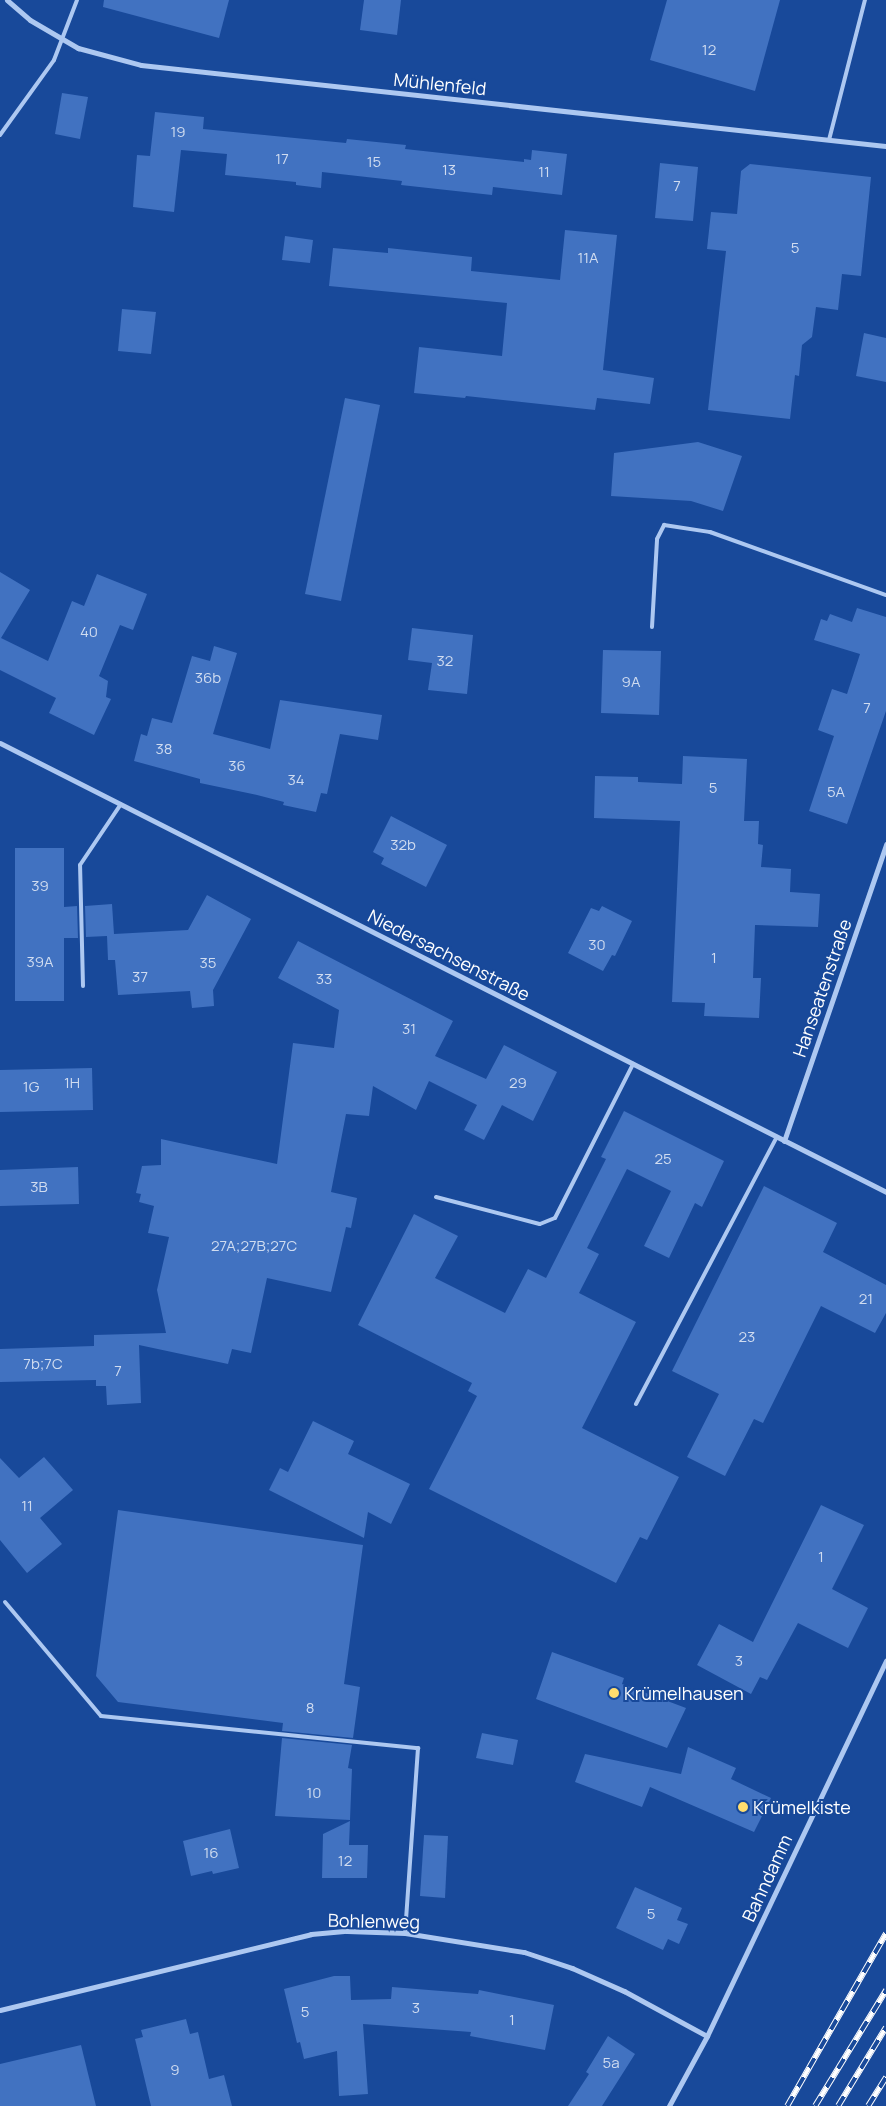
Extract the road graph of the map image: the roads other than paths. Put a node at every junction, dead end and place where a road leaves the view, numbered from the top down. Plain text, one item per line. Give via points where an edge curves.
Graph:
1 (7, 0) edge
2 (77, 0) edge
3 (865, 0) edge
4 (63, 39) junction
5 (0, 135) edge
6 (829, 140) junction
7 (886, 146) edge
8 (886, 595) edge
9 (652, 627) dead end
10 (0, 743) edge
11 (121, 804) junction
12 (886, 844) edge
13 (83, 986) dead end
14 (633, 1064) junction
15 (777, 1137) junction
16 (784, 1141) junction
17 (886, 1192) edge
18 (436, 1197) dead end
19 (636, 1404) dead end
20 (5, 1602) dead end
21 (886, 1661) edge
22 (405, 1933) junction
23 (0, 2010) edge
24 (707, 2036) junction
25 (669, 2106) edge

1 - 4 street, Mühlenfeld via 30,20
2 - 4 lane
3 - 6 lane
4 - 5 lane via 40,82
4 - 6 street, Mühlenfeld via 78,48 141,65
6 - 7 street, Mühlenfeld
8 - 9 lane via 710,532 664,525 657,539
10 - 11 street, Niedersachsenstraße
11 - 13 lane via 80,865
11 - 14 street, Niedersachsenstraße
12 - 16 street, Hanseatenstraße
14 - 15 street, Niedersachsenstraße
14 - 18 lane via 554,1218 540,1224
15 - 16 street, Niedersachsenstraße
15 - 19 lane
16 - 17 street, Niedersachsenstraße
20 - 22 lane via 101,1716 418,1748
21 - 24 street, Bahndamm
22 - 23 street, Bohlenweg via 348,1931 311,1934
22 - 24 street, Bohlenweg via 524,1952 572,1968 624,1990
24 - 25 street, Bahndamm

